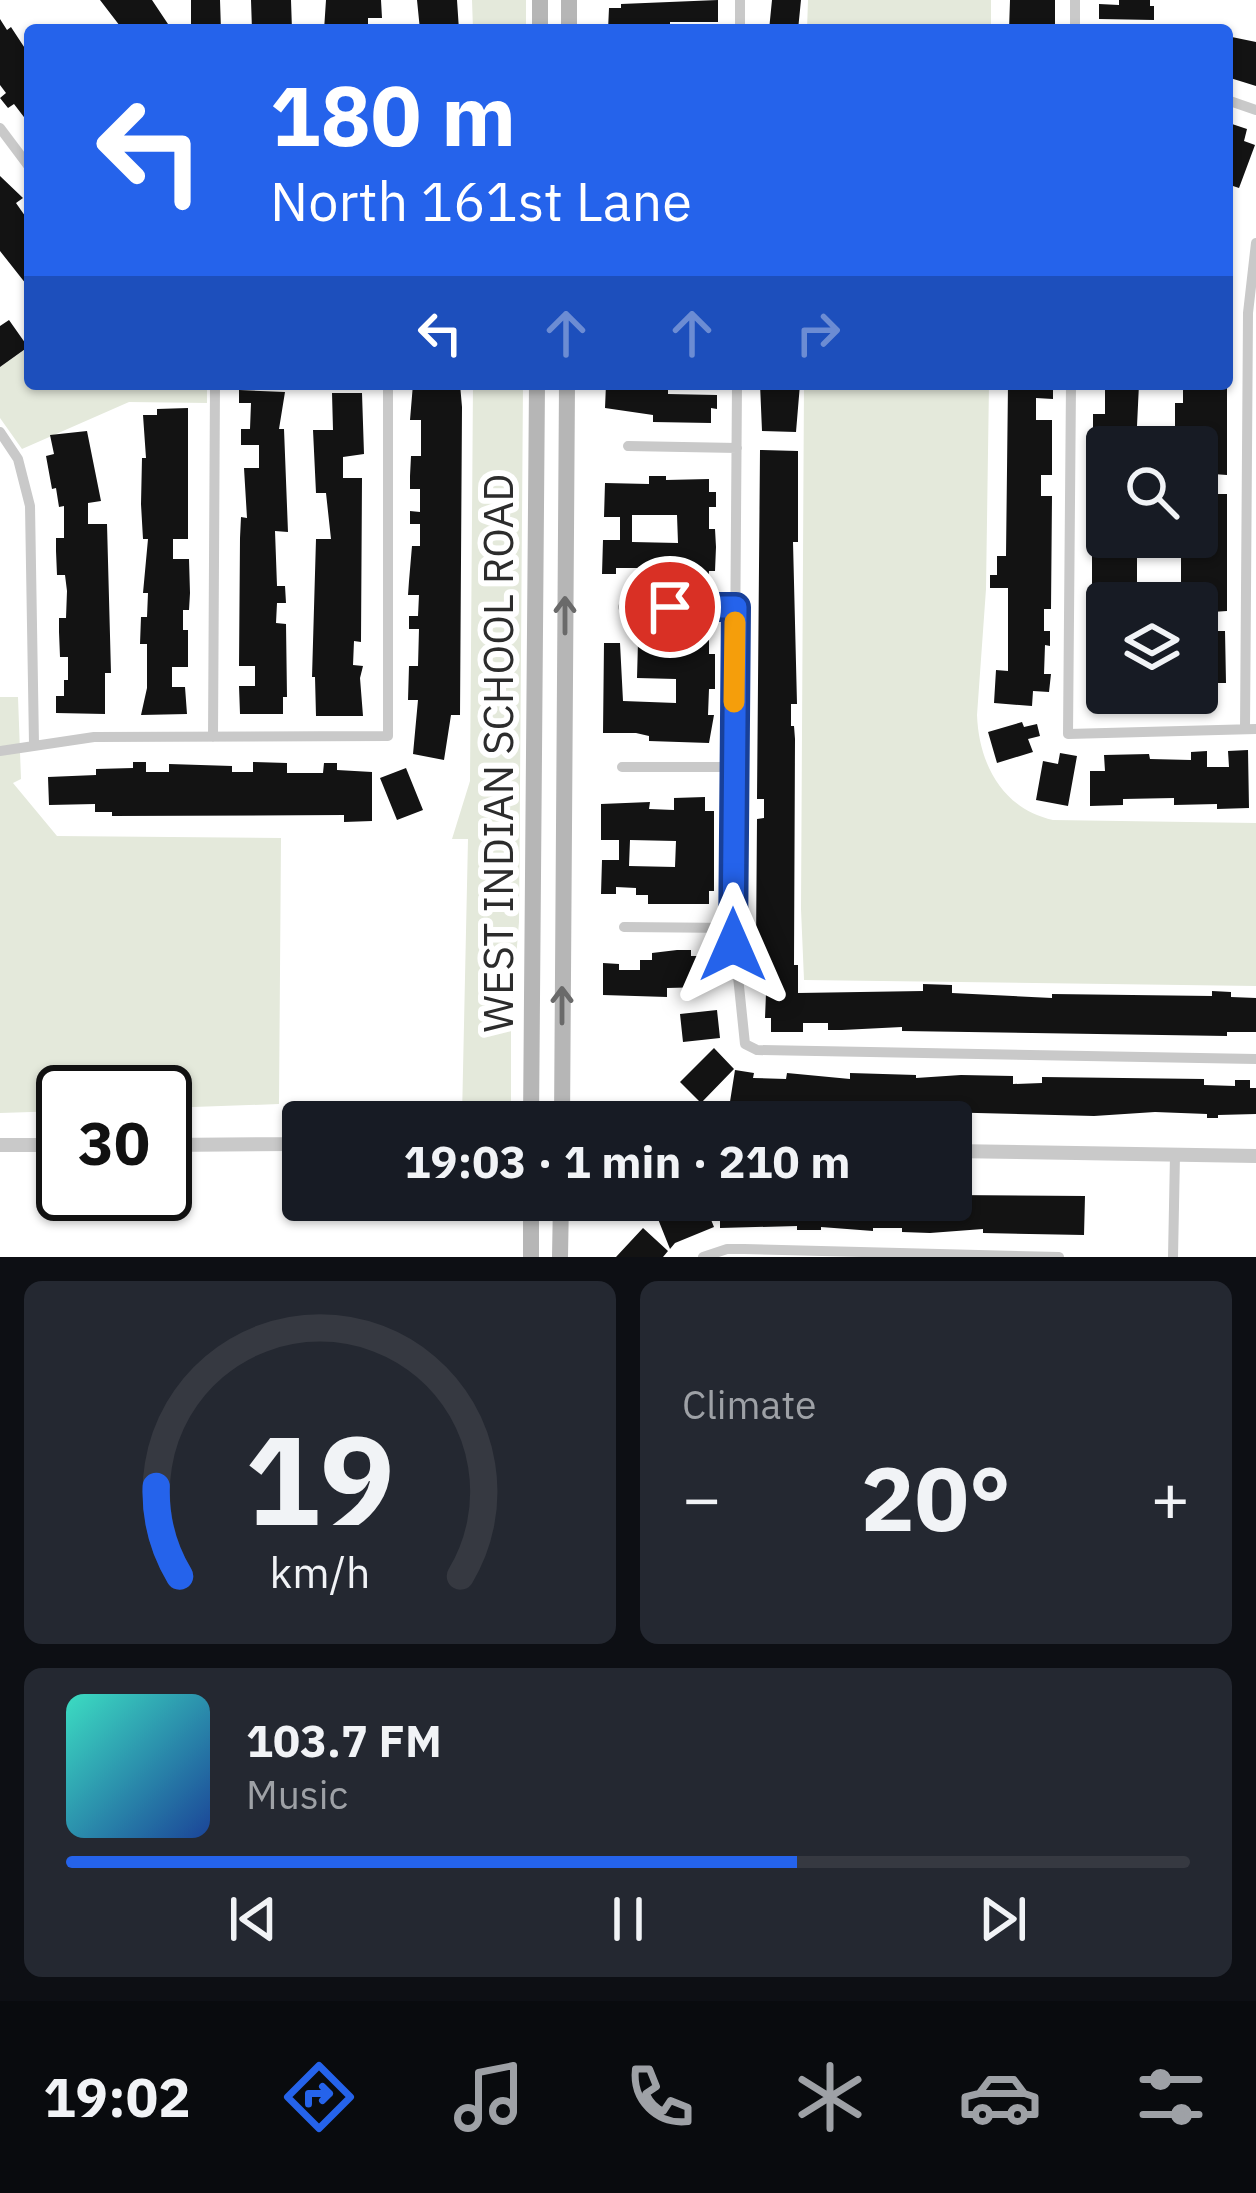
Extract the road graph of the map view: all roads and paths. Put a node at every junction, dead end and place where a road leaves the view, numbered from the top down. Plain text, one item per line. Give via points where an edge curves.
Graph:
1 (0, 128) edge
2 (24, 160) edge
3 (1256, 243) edge
4 (215, 390) edge
5 (388, 390) edge
6 (537, 390) edge
7 (567, 390) edge
8 (737, 390) edge
9 (1071, 390) edge
10 (0, 432) edge
11 (628, 446) dead end
12 (737, 448) junction
13 (623, 607) dead end
14 (736, 607) junction
15 (1251, 729) edge
16 (214, 737) junction
17 (34, 744) junction
18 (0, 752) edge
19 (622, 767) dead end
20 (733, 767) junction
21 (624, 927) dead end
22 (733, 928) junction
23 (1256, 1059) edge
24 (531, 1101) edge
25 (562, 1101) edge
26 (0, 1144) edge
27 (36, 1144) edge
28 (192, 1144) edge
29 (282, 1144) edge
30 (972, 1151) edge
31 (1175, 1155) junction
32 (1256, 1156) edge
33 (531, 1221) edge
34 (561, 1221) edge
35 (1059, 1256) edge
36 (531, 1257) edge
37 (560, 1257) edge
38 (703, 1257) edge
39 (1173, 1257) edge

1 - 2 street
3 - 15 street via 1248,314
4 - 16 street
5 - 16 street via 388,736
6 - 24 main road, WEST INDIAN SCHOOL ROAD
25 -> 7 main road, WEST INDIAN SCHOOL ROAD
8 - 12 street
9 - 15 street via 1068,734
10 - 17 street via 18,459 29,506
11 - 12 street
12 - 14 street
13 - 14 street
14 - 20 street
16 - 17 street
17 - 18 street
19 - 20 street
20 - 22 street
21 - 22 street
22 - 23 street via 745,1044 758,1050
26 - 27 street
28 - 29 street
30 - 31 street
31 - 32 street
31 - 39 street
33 - 36 main road
34 - 37 main road
35 - 38 street via 727,1249

